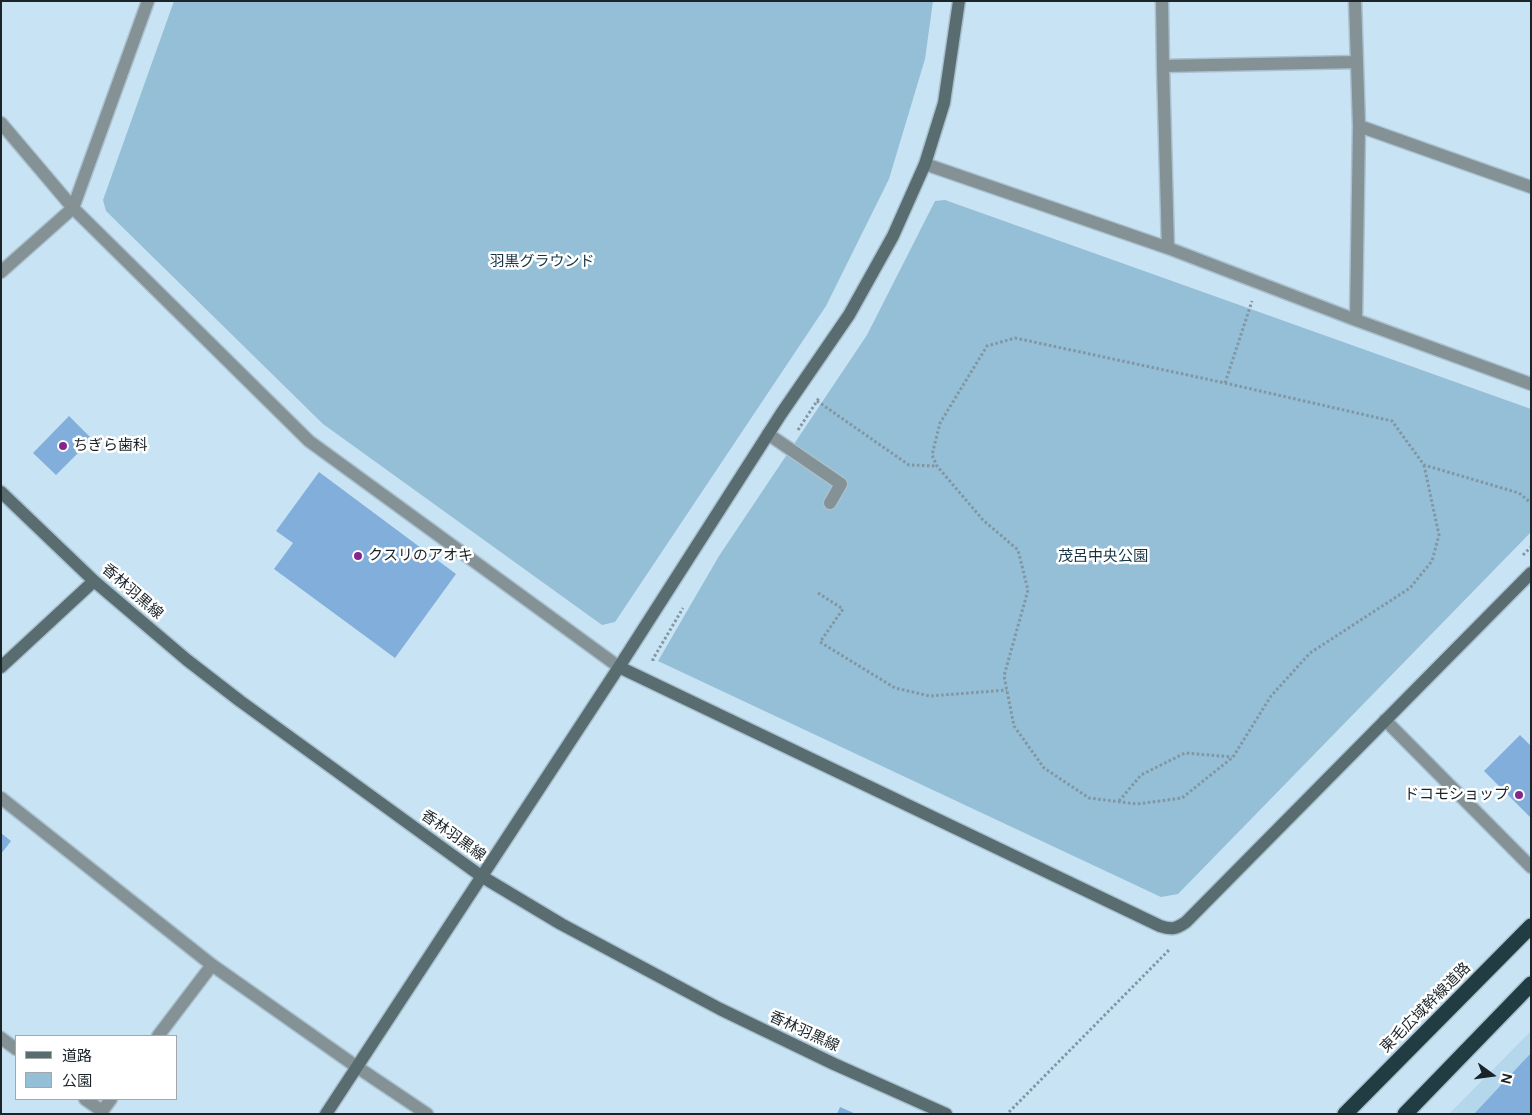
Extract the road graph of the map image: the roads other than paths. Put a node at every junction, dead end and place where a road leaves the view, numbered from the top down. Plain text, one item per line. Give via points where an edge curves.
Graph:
1 (148, 1) edge
2 (960, 1) edge
3 (1162, 1) edge
4 (1355, 1) edge
5 (1357, 62) junction
6 (1163, 66) junction
7 (1, 123) edge
8 (1359, 126) junction
9 (925, 164) junction
10 (1531, 187) edge
11 (73, 208) junction
12 (1168, 248) junction
13 (1, 272) edge
14 (1356, 320) junction
15 (1531, 384) edge
16 (768, 434) junction
17 (1, 492) edge
18 (830, 503) dead end
19 (1531, 573) edge
20 (94, 581) junction
21 (1, 667) edge
22 (619, 667) junction
23 (1385, 720) junction
24 (1, 798) edge
25 (1531, 867) edge
26 (481, 876) junction
27 (1531, 926) edge
28 (212, 965) junction
29 (1531, 984) edge
30 (159, 1035) edge
31 (1, 1038) edge
32 (15, 1048) edge
33 (356, 1067) junction
34 (86, 1100) edge
35 (110, 1100) edge
36 (101, 1112) edge
37 (326, 1114) edge
38 (427, 1114) edge
39 (946, 1114) edge
40 (1345, 1114) edge
41 (1405, 1114) edge

1 - 11 street
2 - 9 street via 944,103
3 - 6 street
4 - 5 street
5 - 6 street
5 - 8 street
6 - 12 street
7 - 11 street
8 - 10 street
8 - 14 street
9 - 12 street
9 - 16 street via 893,236 848,315
11 - 13 street
11 - 22 street via 309,441
12 - 14 street
14 - 15 street
16 - 18 street via 841,484
16 - 22 street
17 - 20 street, 香林羽黒線
19 - 23 street
20 - 21 street
20 - 26 street, 香林羽黒線 via 240,701
22 - 23 street via 1169,929 1186,922
22 - 26 street
23 - 25 street
24 - 28 street
26 - 33 street
26 - 39 street, 香林羽黒線 via 720,1009
27 - 40 highway, 東毛広域幹線道路
28 - 30 street
28 - 33 street
29 - 41 highway
31 - 32 street
33 - 37 street
33 - 38 street
34 - 36 street
35 - 36 street

